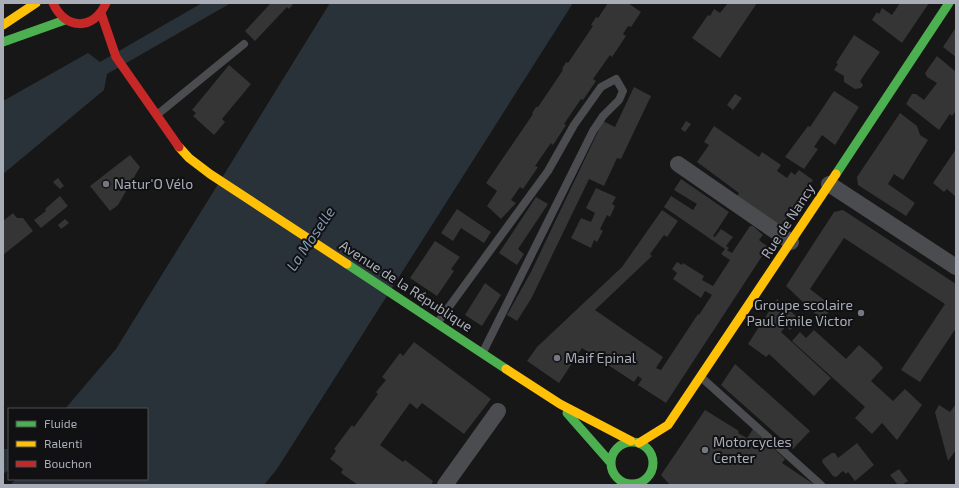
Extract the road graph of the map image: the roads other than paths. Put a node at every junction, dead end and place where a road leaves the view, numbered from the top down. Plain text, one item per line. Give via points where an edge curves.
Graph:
1 (36, 3) edge
2 (53, 3) edge
3 (106, 3) edge
4 (949, 3) edge
5 (101, 13) junction
6 (65, 20) junction
7 (3, 25) edge
8 (100, 39) dead end
9 (3, 42) edge
10 (244, 44) dead end
11 (114, 53) junction
12 (155, 116) junction
13 (678, 164) dead end
14 (829, 184) junction
15 (791, 242) junction
16 (956, 267) edge
17 (438, 323) junction
18 (483, 353) junction
19 (702, 378) junction
20 (560, 404) junction
21 (498, 411) dead end
22 (635, 442) junction
23 (611, 462) junction
24 (618, 482) edge
25 (643, 483) edge
26 (445, 485) edge
27 (821, 485) edge

1 - 7 main road
2 - 6 main road via 59,15
3 - 5 main road
4 - 14 main road, Rue de Nancy
5 - 6 main road via 87,27
5 - 11 main road, Avenue de la République
6 - 9 main road
8 - 11 main road, Avenue de la République
10 - 12 lane
11 - 12 main road, Avenue de la République
12 - 17 main road, Avenue de la République via 189,158 210,174
13 - 15 street
14 - 15 main road, Rue de Nancy
14 - 16 street
15 - 19 main road, Rue de Nancy
17 - 18 main road, Avenue de la République
17 - 18 lane via 548,172 574,125 600,87 616,79 623,91 619,100 593,131
18 - 20 main road, Avenue de la République
19 - 22 main road, Rue de Nancy via 668,425
19 - 27 lane
20 - 22 main road, Avenue de la République
20 - 23 main road, Avenue de la République
21 - 26 street
22 - 23 main road via 619,446
22 - 25 main road via 650,451 654,464
23 - 24 main road
24 - 25 main road

